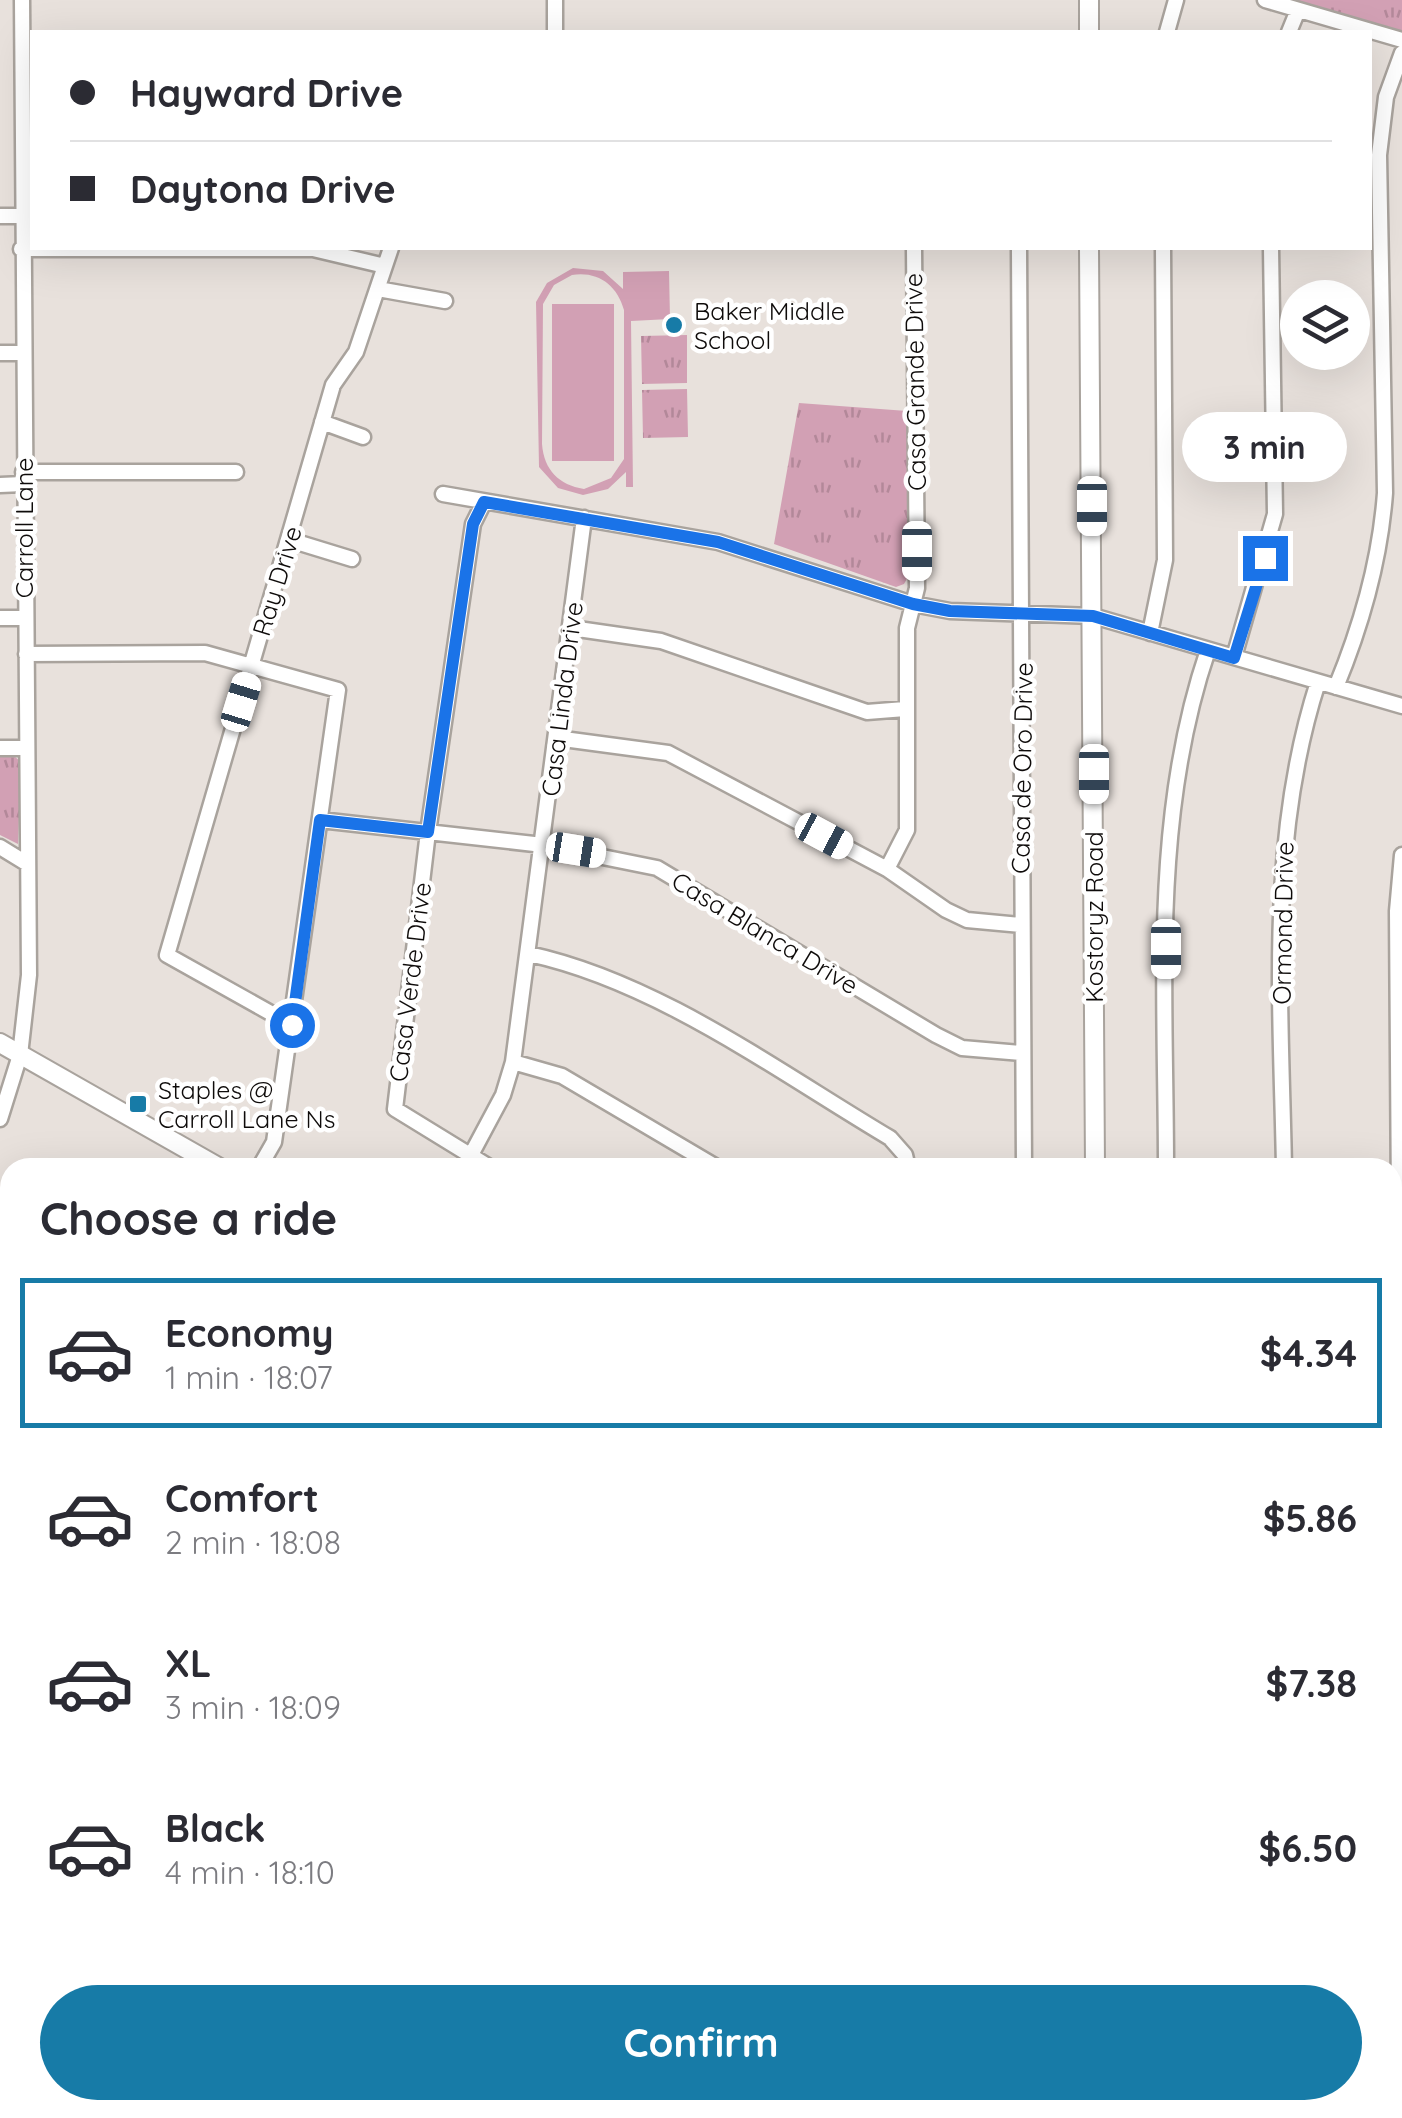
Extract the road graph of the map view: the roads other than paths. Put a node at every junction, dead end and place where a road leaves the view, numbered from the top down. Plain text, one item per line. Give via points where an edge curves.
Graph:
1 (22, 0) edge
2 (555, 0) edge
3 (1089, 0) edge
4 (1176, 0) edge
5 (1265, 0) edge
6 (1298, 10) junction
7 (555, 30) edge
8 (1089, 30) edge
9 (1168, 30) edge
10 (1290, 30) edge
11 (1367, 30) edge
12 (1372, 31) edge
13 (1402, 40) edge
14 (1402, 52) edge
15 (27, 93) edge
16 (0, 216) edge
17 (20, 216) junction
18 (21, 249) junction
19 (30, 249) edge
20 (318, 250) edge
21 (390, 250) edge
22 (914, 250) edge
23 (1019, 250) edge
24 (1089, 250) edge
25 (1163, 250) edge
26 (1271, 250) edge
27 (385, 266) junction
28 (378, 289) junction
29 (445, 301) dead end
30 (0, 353) edge
31 (23, 353) junction
32 (322, 422) junction
33 (363, 437) dead end
34 (236, 472) dead end
35 (23, 478) junction
36 (0, 484) edge
37 (443, 494) dead end
38 (484, 502) junction
39 (584, 518) junction
40 (290, 540) junction
41 (352, 559) dead end
42 (913, 604) junction
43 (1024, 612) junction
44 (1093, 616) junction
45 (0, 618) edge
46 (24, 618) junction
47 (571, 628) junction
48 (1150, 633) junction
49 (1208, 650) junction
50 (26, 654) junction
51 (1234, 658) junction
52 (252, 666) junction
53 (1318, 682) junction
54 (1336, 687) junction
55 (1402, 706) edge
56 (906, 709) junction
57 (556, 738) junction
58 (0, 748) edge
59 (24, 748) junction
60 (320, 820) junction
61 (428, 832) junction
62 (543, 845) junction
63 (0, 847) edge
64 (1402, 855) edge
65 (26, 863) junction
66 (887, 869) junction
67 (1020, 926) junction
68 (529, 954) junction
69 (292, 1025) junction
70 (0, 1043) edge
71 (1020, 1052) junction
72 (20, 1055) junction
73 (513, 1062) junction
74 (0, 1119) edge
75 (202, 1158) edge
76 (265, 1158) edge
77 (462, 1158) edge
78 (469, 1158) edge
79 (701, 1158) edge
80 (906, 1158) edge
81 (1024, 1158) edge
82 (1095, 1158) edge
83 (1166, 1158) edge
84 (1284, 1158) edge
85 (1398, 1158) edge

1 - 15 street, Carroll Lane
2 - 7 street
3 - 8 main road
4 - 9 street
5 - 6 street
6 - 10 street
6 - 11 street
12 - 13 street
14 - 54 street via 1386,97 1379,155 1381,538 1356,640
15 - 17 street, Carroll Lane
16 - 17 street
17 - 18 street, Carroll Lane
18 - 19 street
18 - 31 street, Carroll Lane
20 - 27 street
21 - 27 street, Ray Drive
22 - 42 street, Casa Grande Drive
23 - 43 street, Casa de Oro Drive
24 - 44 main road, Kostoryz Road
25 - 48 street via 1165,560
26 - 51 street via 1275,514
27 - 28 street, Ray Drive
28 - 29 street
28 - 32 street, Ray Drive
30 - 31 street
31 - 35 street, Carroll Lane
32 - 33 street
32 - 40 street, Ray Drive
34 - 35 street
35 - 36 street
35 - 46 street, Carroll Lane
37 - 38 street
38 - 39 street
38 - 61 street, Casa Verde Drive via 473,524
39 - 42 street via 718,542
39 - 47 street, Casa Linda Drive
40 - 41 street
40 - 52 street, Ray Drive
42 - 43 street
42 - 56 street, Casa Grande Drive
43 - 44 street
43 - 67 street, Casa de Oro Drive
44 - 48 street
44 - 82 main road, Kostoryz Road
45 - 46 street
46 - 50 street, Carroll Lane
47 - 56 street via 661,642 867,712
47 - 57 street, Casa Linda Drive
48 - 49 street
49 - 51 street
49 - 83 street via 1190,701 1166,840
50 - 52 street via 205,653
50 - 59 street, Carroll Lane
51 - 53 street
52 - 60 street via 338,690
52 - 69 street, Ray Drive via 167,955
53 - 54 street
53 - 84 street, Ormond Drive via 1290,780 1283,848
54 - 55 street
56 - 66 street, Casa Grande Drive via 906,830
57 - 62 street, Casa Linda Drive
57 - 66 street via 668,753
58 - 59 street
59 - 65 street, Carroll Lane
60 - 61 street, Casa Blanca Drive
60 - 69 street
61 - 62 street, Casa Blanca Drive
61 - 77 street, Casa Verde Drive via 395,1109
62 - 68 street, Casa Linda Drive
62 - 71 street, Casa Blanca Drive via 657,868 936,1035 962,1048
63 - 65 street
64 - 85 street
65 - 72 street, Carroll Lane via 29,975
66 - 67 street via 967,920
67 - 71 street, Casa de Oro Drive
68 - 73 street, Casa Linda Drive
68 - 80 street via 578,964 631,986 890,1138
69 - 76 street via 274,1142
70 - 72 main road
71 - 81 street, Casa de Oro Drive
72 - 74 street, Carroll Lane
72 - 75 main road
73 - 78 street, Casa Linda Drive
73 - 79 street via 562,1076

